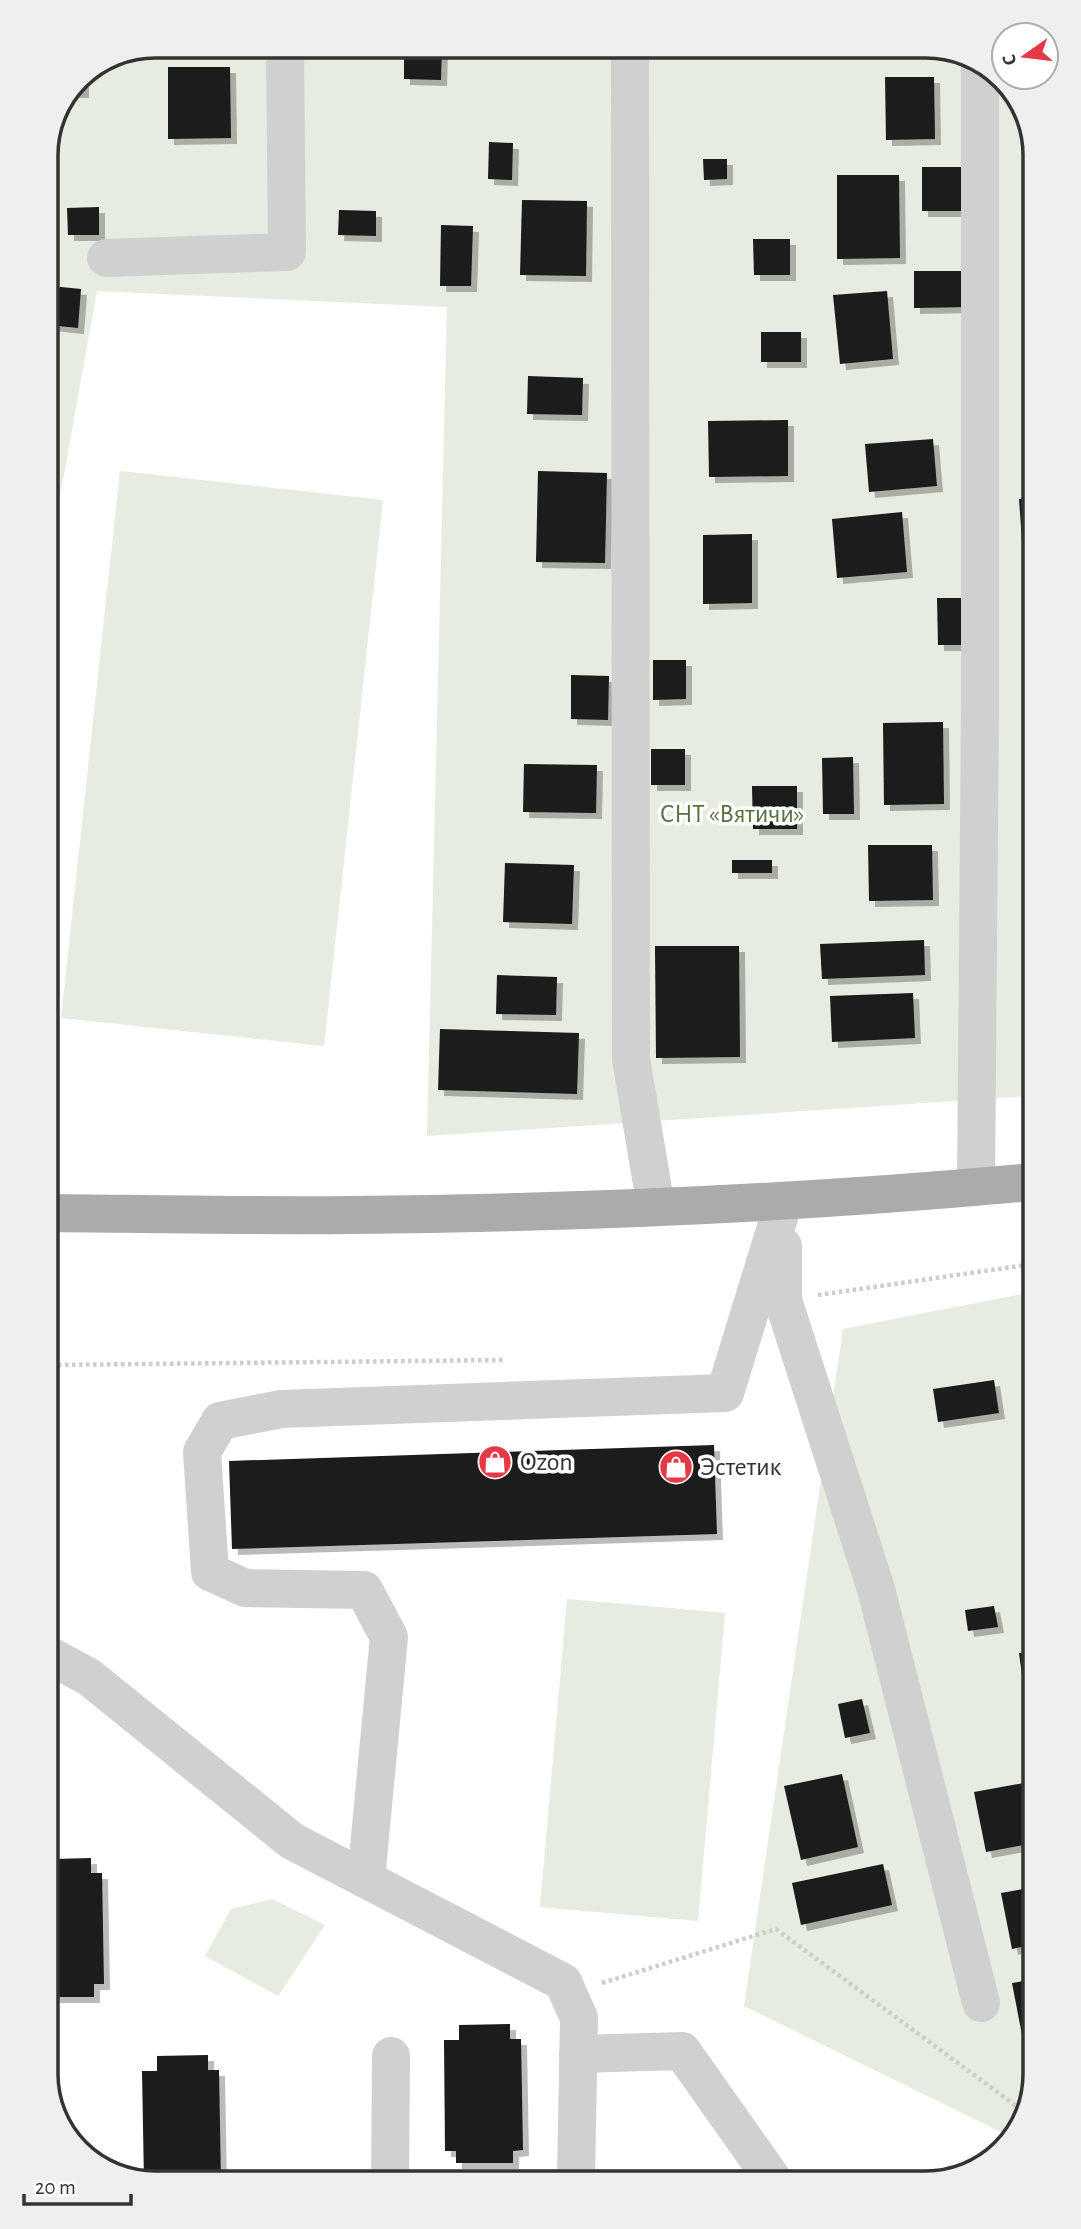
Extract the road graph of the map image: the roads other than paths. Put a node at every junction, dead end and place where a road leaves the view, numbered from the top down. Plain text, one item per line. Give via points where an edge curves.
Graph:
1 (285, 58) edge
2 (630, 58) edge
3 (980, 74) edge
4 (106, 258) dead end
5 (1023, 1183) edge
6 (976, 1188) junction
7 (784, 1201) junction
8 (656, 1207) junction
9 (58, 1213) edge
10 (58, 1660) edge
11 (366, 1879) junction
12 (981, 2003) dead end
13 (575, 2022) junction
14 (391, 2056) dead end
15 (390, 2171) edge
16 (576, 2171) edge
17 (767, 2171) edge

1 - 4 street via 287,252
2 - 8 street via 631,1059
3 - 6 street
5 - 6 main road
6 - 7 main road
7 - 8 main road
7 - 11 street via 725,1393 281,1409 220,1421 202,1452 210,1572 245,1588 364,1590 389,1637
7 - 12 street via 783,1300 876,1589
8 - 9 main road via 349,1215
10 - 11 street via 89,1677 292,1841
11 - 13 street via 562,1982
13 - 16 street
13 - 17 street via 682,2051
14 - 15 street

